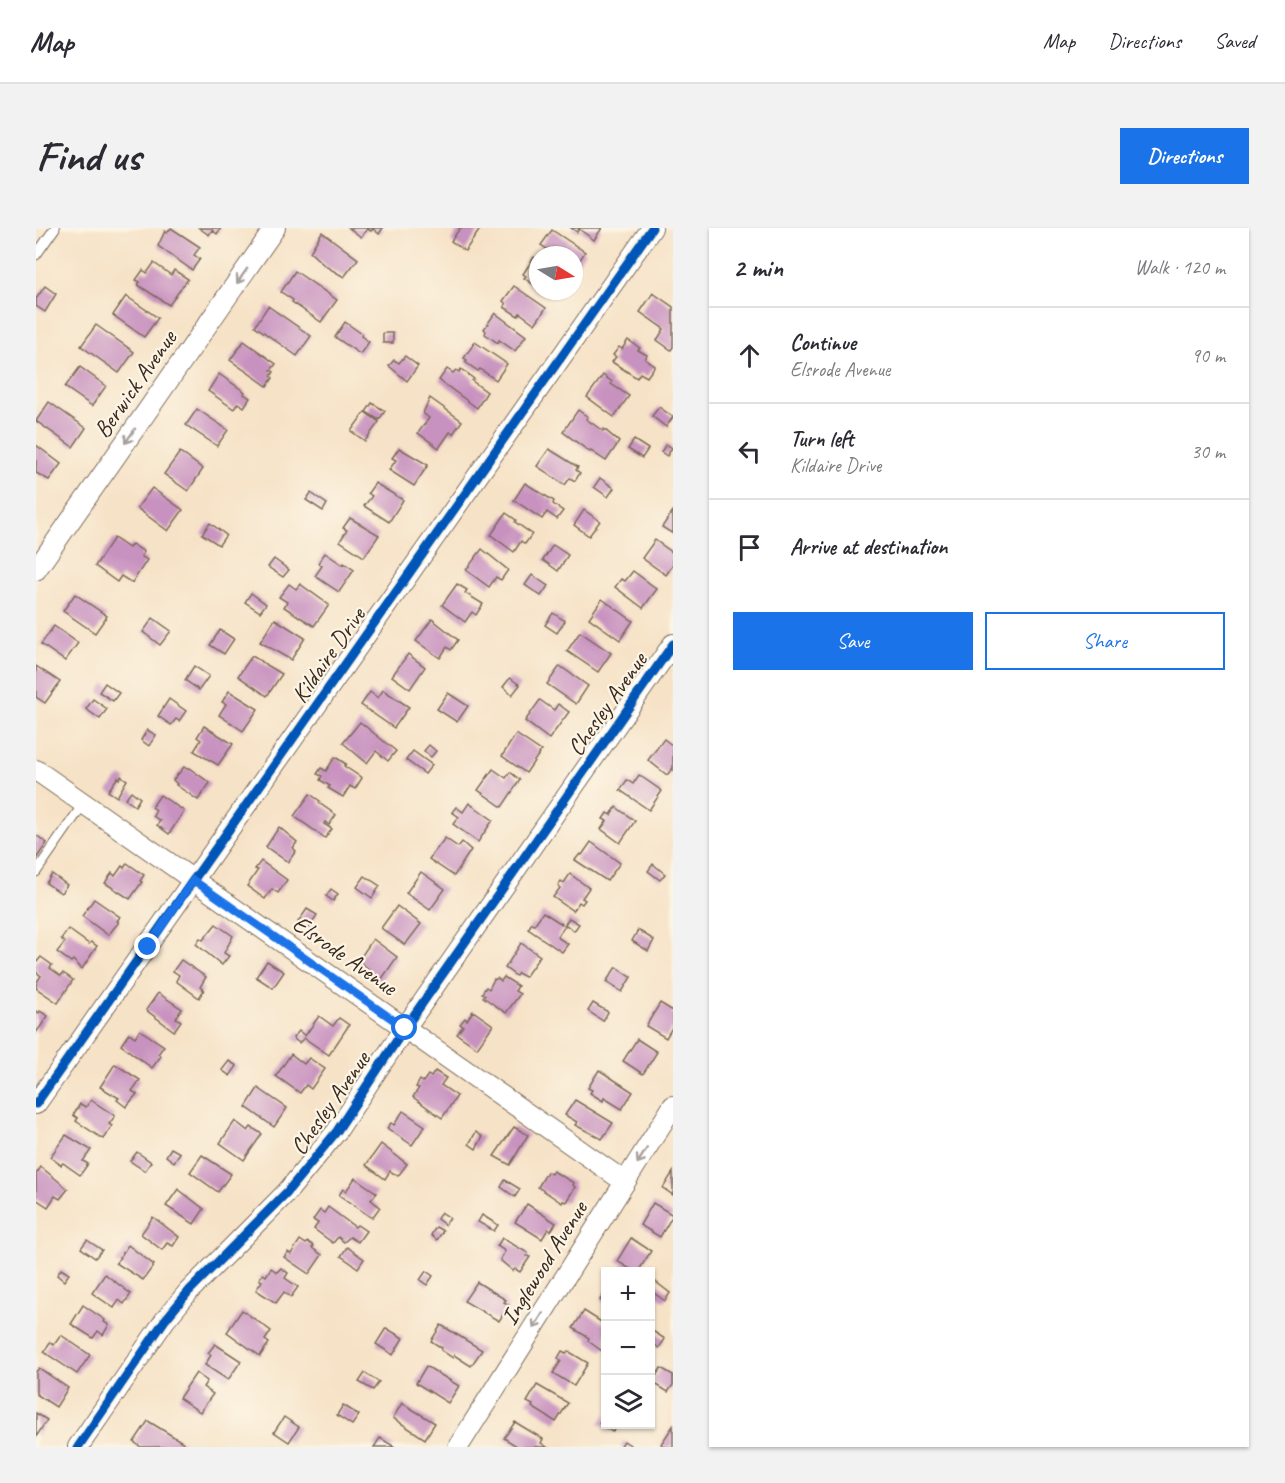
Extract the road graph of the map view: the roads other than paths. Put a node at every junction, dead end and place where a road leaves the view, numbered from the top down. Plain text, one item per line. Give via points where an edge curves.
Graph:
1 (55, 228) edge
2 (275, 228) edge
3 (652, 228) edge
4 (36, 255) edge
5 (36, 570) edge
6 (673, 644) edge
7 (36, 770) edge
8 (84, 803) junction
9 (36, 872) edge
10 (193, 880) junction
11 (405, 1028) junction
12 (36, 1104) edge
13 (673, 1106) edge
14 (625, 1182) junction
15 (78, 1447) edge
16 (458, 1447) edge

1 - 4 lane
2 -> 5 street, Berwick Avenue
3 - 10 street, Kildaire Drive
6 - 11 street, Chesley Avenue
7 - 8 street, Elsrode Avenue
8 - 9 lane
8 - 10 street, Elsrode Avenue
10 - 11 street, Elsrode Avenue
10 - 12 street, Kildaire Drive
11 - 14 street, Elsrode Avenue
11 - 15 street, Chesley Avenue via 311,1165 189,1291
13 -> 14 street, Inglewood Avenue
14 -> 16 street, Inglewood Avenue

